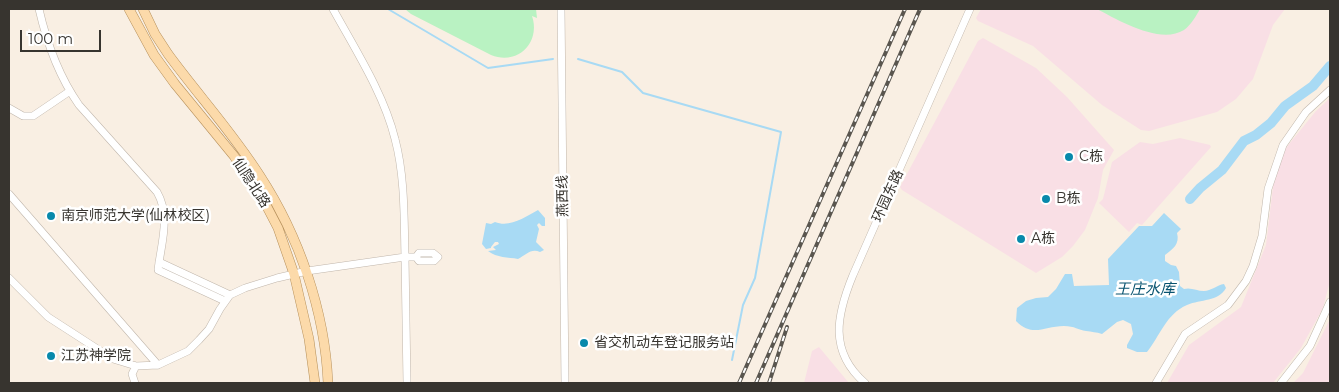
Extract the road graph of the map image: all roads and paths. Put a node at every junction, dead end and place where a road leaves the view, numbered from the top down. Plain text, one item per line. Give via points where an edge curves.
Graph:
1 (40, 9) edge
2 (130, 9) edge
3 (142, 9) edge
4 (333, 9) edge
5 (561, 9) edge
6 (970, 9) edge
7 (1330, 90) edge
8 (70, 91) junction
9 (9, 108) edge
10 (9, 194) edge
11 (405, 257) junction
12 (416, 257) dead end
13 (159, 262) junction
14 (307, 271) junction
15 (294, 274) junction
16 (9, 278) edge
17 (230, 295) junction
18 (225, 301) junction
19 (1330, 302) edge
20 (136, 366) junction
21 (158, 366) junction
22 (863, 382) edge
23 (135, 383) edge
24 (315, 383) edge
25 (328, 383) edge
26 (406, 383) edge
27 (565, 383) edge
28 (1156, 383) edge
29 (1281, 383) edge

1 - 8 street via 56,67
2 - 15 main road, 仙隐北路 via 174,84 251,180 278,228
3 - 14 main road, 仙隐北路 via 168,54 259,174 287,224
4 - 11 street via 376,89 395,139 402,184
5 - 27 street, 燕西线
6 - 22 street, 环园东路 via 844,297 838,321 842,347
7 - 28 street via 1306,112 1283,145 1268,189 1262,236 1246,281 1228,305 1185,334
8 - 9 street via 33,116 23,116
8 - 13 street via 160,197 165,218
10 - 21 street
11 - 12 street
11 - 14 street
11 - 26 street
13 - 17 street
13 - 18 street via 158,270
14 - 15 street
14 - 25 main road, 仙隐北路 via 322,337
15 - 17 street
15 - 24 main road, 仙隐北路
16 - 20 street via 48,317 71,334 112,359
17 - 18 street
18 - 21 street via 199,340 182,354
19 - 29 street via 1310,346
20 - 21 street
20 - 23 street via 132,374

